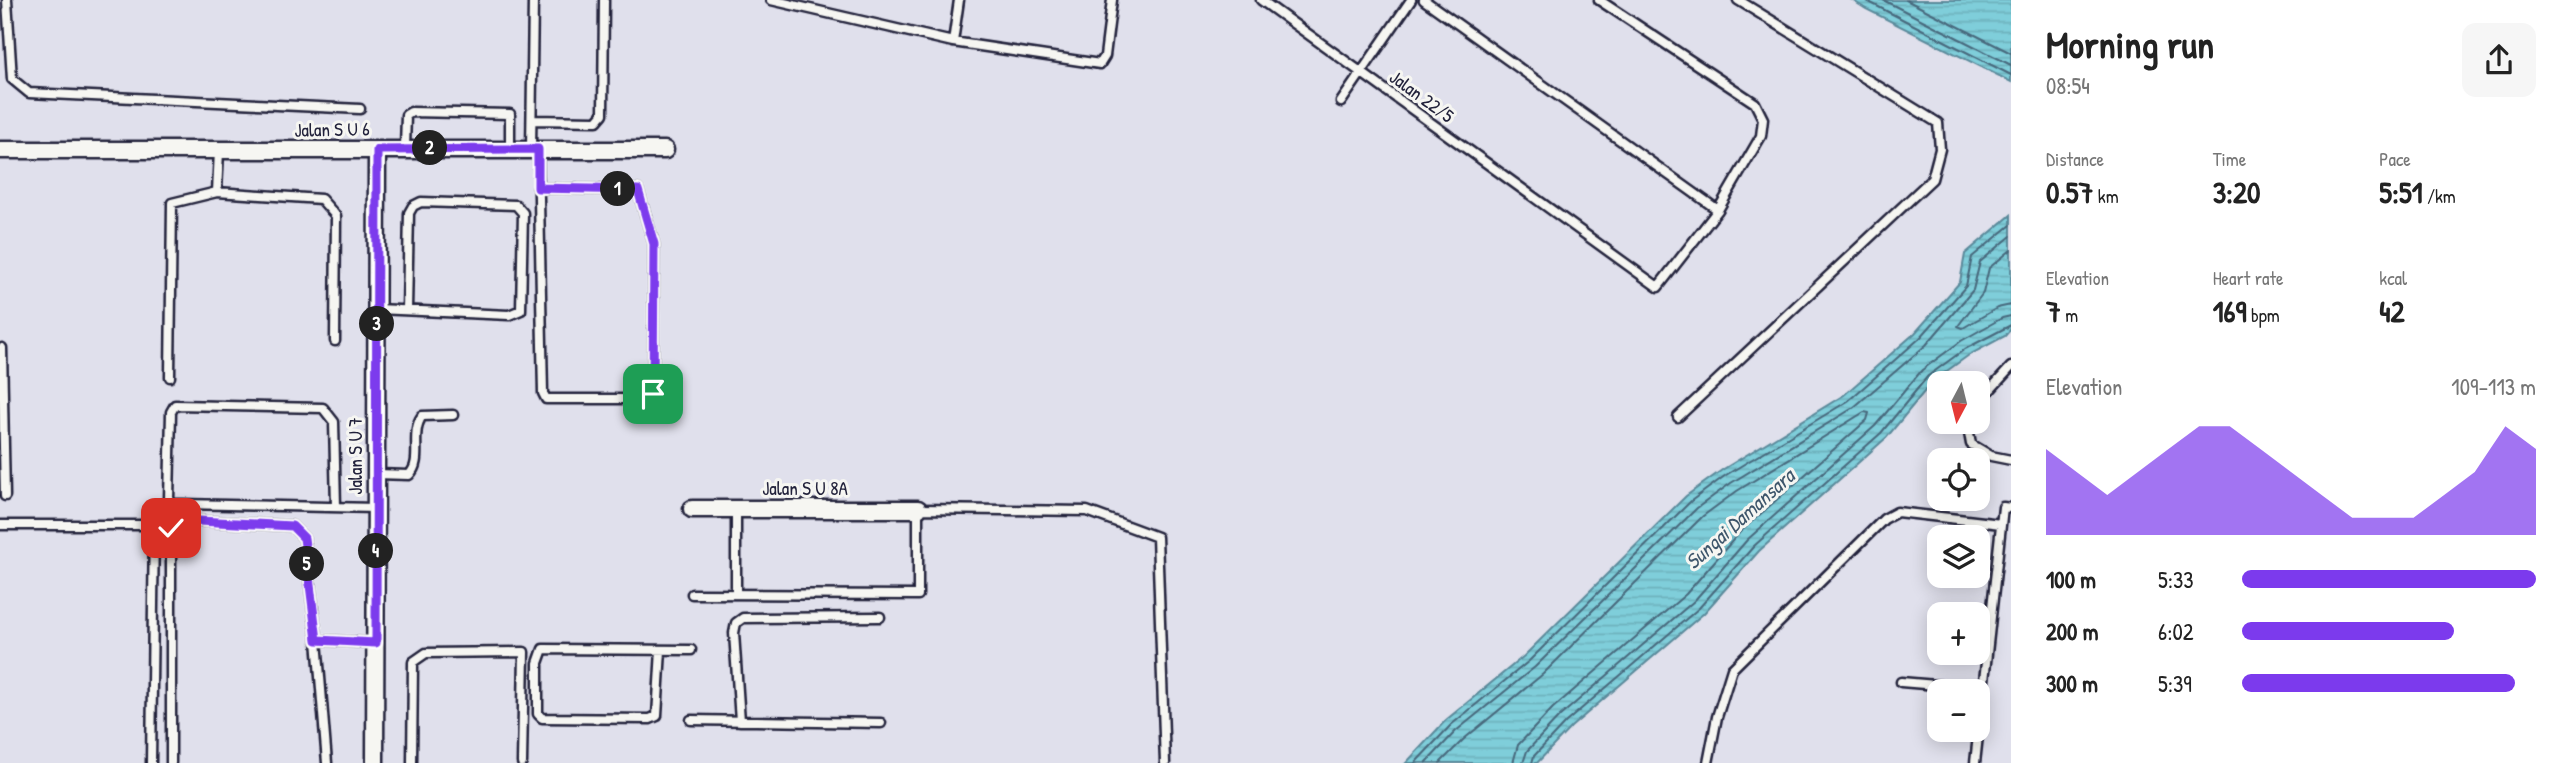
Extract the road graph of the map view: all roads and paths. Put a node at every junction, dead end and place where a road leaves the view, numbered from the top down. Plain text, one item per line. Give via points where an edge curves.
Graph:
1 (7, 0) edge
2 (533, 0) edge
3 (604, 0) edge
4 (771, 0) edge
5 (959, 0) edge
6 (1112, 0) edge
7 (1261, 0) edge
8 (1411, 0) edge
9 (1424, 0) edge
10 (1599, 0) edge
11 (1738, 0) edge
12 (953, 43) junction
13 (1360, 71) junction
14 (1341, 102) dead end
15 (360, 109) dead end
16 (532, 120) junction
17 (405, 148) junction
18 (510, 149) junction
19 (535, 149) junction
20 (0, 150) edge
21 (377, 150) junction
22 (665, 150) dead end
23 (219, 151) junction
24 (538, 188) junction
25 (217, 192) junction
26 (1718, 211) junction
27 (377, 309) junction
28 (407, 310) junction
29 (335, 341) dead end
30 (0, 349) edge
31 (2011, 367) edge
32 (170, 377) dead end
33 (1990, 390) edge
34 (453, 415) dead end
35 (1678, 417) dead end
36 (1969, 434) edge
37 (2011, 460) edge
38 (376, 474) junction
39 (5, 496) dead end
40 (336, 507) junction
41 (376, 508) junction
42 (2011, 508) edge
43 (692, 509) dead end
44 (736, 509) junction
45 (918, 509) junction
46 (0, 524) edge
47 (2001, 524) junction
48 (692, 594) dead end
49 (736, 594) junction
50 (880, 617) dead end
51 (317, 640) junction
52 (376, 643) junction
53 (661, 650) junction
54 (691, 650) dead end
55 (1984, 679) edge
56 (1901, 682) dead end
57 (1927, 685) edge
58 (691, 720) dead end
59 (740, 721) junction
60 (881, 723) dead end
61 (1977, 742) edge
62 (151, 763) edge
63 (172, 763) edge
64 (327, 763) edge
65 (375, 763) edge
66 (412, 763) edge
67 (522, 763) edge
68 (1165, 763) edge
69 (1708, 763) edge
70 (1975, 763) edge

1 - 15 lane via 12,79 29,93
2 - 16 lane
3 - 16 lane via 603,114 597,121
4 - 12 lane
5 - 12 lane
6 - 12 lane via 1100,64
7 - 13 lane, Jalan 22/5
8 - 13 lane
9 - 26 lane
10 - 26 lane via 1755,103 1763,120 1761,136
11 - 35 lane via 1938,122 1940,149 1933,179
13 - 14 lane
13 - 26 lane, Jalan 22/5 via 1658,287
16 - 19 lane
17 - 18 street, Jalan S U 6
17 - 18 lane via 406,115 411,112 510,114
17 - 21 street, Jalan S U 6
18 - 19 street, Jalan S U 6
19 - 22 street, Jalan S U 6
19 - 24 lane
20 - 23 street, Jalan S U 6
21 - 23 street, Jalan S U 6
21 - 27 street, Jalan S U 7
23 - 25 lane
24 - 24 lane via 543,393 547,399 646,400 653,394 654,244 638,190
25 - 29 lane via 321,199 336,216
25 - 32 lane via 172,203
27 - 28 lane
27 - 38 street, Jalan S U 7
28 - 28 lane via 409,213 413,206 421,202 516,205 523,213 521,310 509,315
30 - 39 lane
31 - 33 lane
34 - 38 lane via 422,416 409,475
36 - 37 lane via 1971,444 1991,457
38 - 41 street, Jalan S U 7
40 - 40 lane via 334,422 323,408 175,405 171,412 172,504
40 - 41 lane
41 - 52 street, Jalan S U 7
42 - 47 lane via 2003,508
43 - 44 street, Jalan S U 8A
44 - 45 street, Jalan S U 8A
44 - 49 lane
45 - 49 lane via 918,594
45 - 68 lane via 1087,511 1157,537
46 - 62 lane via 153,525
47 - 55 lane
47 - 69 lane via 1897,512 1884,519 1732,669
48 - 49 lane
50 - 59 lane via 743,618 736,623
51 - 52 lane
51 - 63 lane via 304,538 292,526 180,520 171,528
51 - 64 lane
52 - 65 street, Jalan S U 7
53 - 53 lane via 657,716 542,718 538,714 538,663 543,649
53 - 54 lane
56 - 57 lane
58 - 59 lane
59 - 60 lane
61 - 70 lane
66 - 67 lane via 413,662 426,653 524,652

